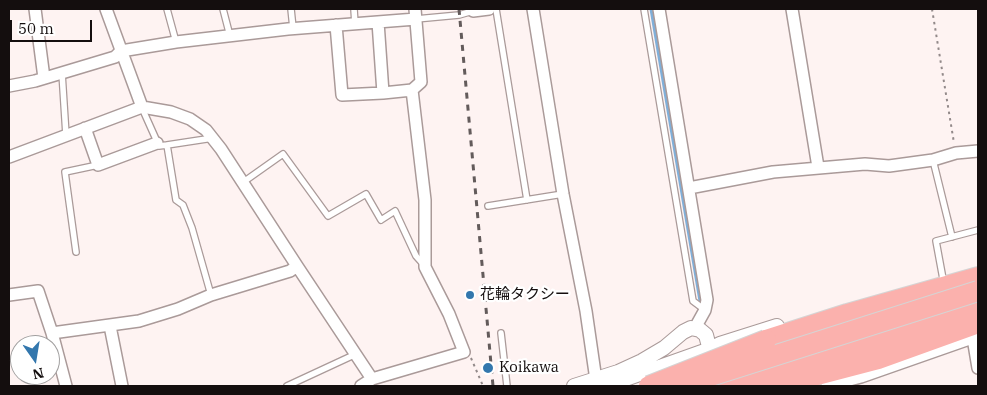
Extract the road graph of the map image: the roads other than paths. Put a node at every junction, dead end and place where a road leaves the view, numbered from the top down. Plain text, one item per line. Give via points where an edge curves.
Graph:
1 (35, 9) edge
2 (106, 9) edge
3 (167, 9) edge
4 (223, 9) edge
5 (291, 9) edge
6 (354, 9) edge
7 (489, 9) edge
8 (496, 9) edge
9 (533, 9) edge
10 (644, 9) edge
11 (659, 9) edge
12 (792, 9) edge
13 (473, 11) joint
14 (416, 14) edge
15 (378, 22) junction
16 (355, 24) junction
17 (336, 25) junction
18 (293, 28) junction
19 (230, 36) junction
20 (176, 42) junction
21 (121, 51) junction
22 (62, 73) junction
23 (44, 78) junction
24 (9, 86) edge
25 (412, 90) junction
26 (383, 93) junction
27 (142, 107) junction
28 (84, 128) junction
29 (66, 135) junction
30 (213, 138) junction
31 (162, 144) junction
32 (978, 151) edge
33 (9, 156) edge
34 (934, 160) junction
35 (98, 166) junction
36 (818, 167) junction
37 (242, 183) junction
38 (689, 188) junction
39 (563, 194) junction
40 (527, 200) junction
41 (488, 206) dead end
42 (978, 230) edge
43 (952, 237) junction
44 (76, 252) dead end
45 (297, 266) junction
46 (425, 267) junction
47 (978, 268) edge
48 (978, 277) edge
49 (943, 279) junction
50 (978, 291) edge
51 (211, 294) junction
52 (9, 295) edge
53 (978, 309) edge
54 (705, 310) junction
55 (110, 326) junction
56 (696, 328) junction
57 (977, 332) edge
58 (52, 333) junction
59 (500, 333) dead end
60 (710, 349) junction
61 (356, 354) junction
62 (978, 368) edge
63 (372, 379) junction
64 (601, 383) edge
65 (66, 386) edge
66 (122, 386) edge
67 (287, 386) edge
68 (361, 386) edge
69 (507, 386) edge
70 (574, 386) edge
71 (649, 386) edge
72 (679, 386) edge
73 (719, 386) edge
74 (729, 386) edge
75 (774, 386) edge
76 (826, 386) edge

1 - 23 street
2 - 21 street
3 - 20 lane
4 - 19 lane
5 - 18 lane
6 - 16 lane
7 - 13 street
8 - 40 lane
9 - 39 street
10 - 54 lane via 692,301
11 - 38 street
12 - 36 street
13 - 14 lane via 459,15
14 - 15 street
14 - 25 street via 421,82
15 - 16 street
15 - 26 street
16 - 17 street
17 - 18 street
17 - 26 street via 342,95
18 - 19 street
19 - 20 street
20 - 21 street
21 - 22 street via 115,57
21 - 27 street
22 - 23 street
22 - 29 lane
23 - 24 street
25 - 26 street
25 - 46 street via 424,200
27 - 28 street
27 - 30 street via 190,119
27 - 31 lane
28 - 29 street
28 - 35 street
29 - 33 street
30 - 31 lane
30 - 37 street
31 - 35 street
31 - 51 lane via 176,200 183,205 192,228
32 - 34 street
34 - 36 street via 889,166
34 - 43 lane
35 - 44 lane via 64,172
36 - 38 street
37 - 45 street
37 - 46 lane via 283,154 328,216 366,194 381,220 395,211 416,256
38 - 54 street via 707,300
39 - 40 lane
39 - 64 street
40 - 41 lane
42 - 43 lane
43 - 49 lane via 936,241
45 - 51 street
45 - 61 street
46 - 63 street via 464,352
47 - 49 street
48 - 71 highway, bridge via 805,327
49 - 60 street via 836,308
50 - 72 highway, bridge
51 - 55 street via 178,309
52 - 58 street via 38,291
53 - 74 highway
54 - 56 street
55 - 58 street
55 - 66 street
56 - 60 street via 706,335
56 - 64 street via 687,329 664,348
57 - 62 street
57 - 75 highway
57 - 76 street via 879,371
58 - 65 street
59 - 69 lane
60 - 64 street
60 - 73 street
61 - 63 street
61 - 67 lane
63 - 68 street
64 - 70 street

